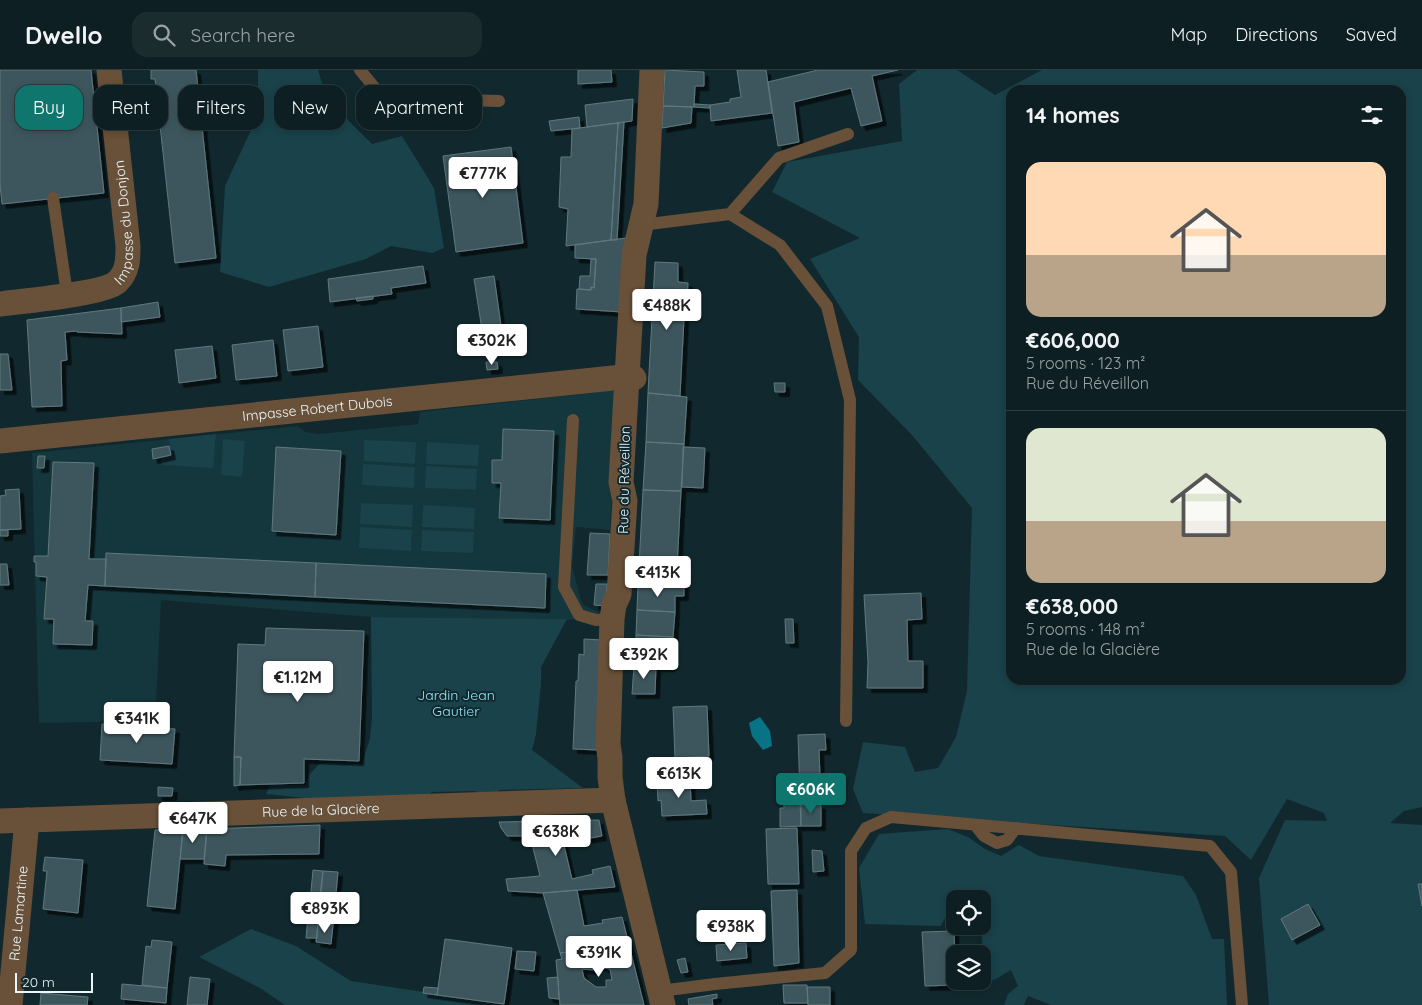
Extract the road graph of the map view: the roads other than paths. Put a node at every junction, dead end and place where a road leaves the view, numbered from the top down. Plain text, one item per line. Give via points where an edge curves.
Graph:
1 (109, 70) edge
2 (360, 70) edge
3 (652, 70) edge
4 (499, 101) dead end
5 (848, 134) dead end
6 (53, 198) dead end
7 (730, 214) junction
8 (641, 225) junction
9 (68, 294) junction
10 (0, 304) edge
11 (631, 378) junction
12 (573, 420) dead end
13 (0, 440) edge
14 (612, 620) junction
15 (846, 721) dead end
16 (613, 800) junction
17 (27, 820) junction
18 (0, 821) edge
19 (661, 998) edge
20 (10, 1005) edge
21 (1242, 1005) edge

1 - 9 street, Impasse du Donjon via 128,263 116,283
2 - 4 lane via 383,98
3 - 8 street, Rue du Réveillon via 646,204
5 - 7 lane via 779,158
6 - 9 lane
7 - 8 lane
7 - 15 lane via 780,245 827,306 850,400
8 - 11 street, Rue du Réveillon via 634,255
9 - 10 street, Impasse du Donjon
11 - 13 street, Impasse Robert Dubois
11 - 14 street, Rue du Réveillon via 621,482 624,500 619,594
12 - 14 lane via 564,587 579,615
14 - 16 street, Rue du Réveillon via 608,744
16 - 17 street, Rue de la Glacière
16 - 19 street, Rue du Réveillon
17 - 18 street, Rue de la Glacière
17 - 20 street, Rue Lamartine
19 - 21 lane via 716,984 824,973 851,950 852,851 866,828 891,817 1210,846 1231,872

